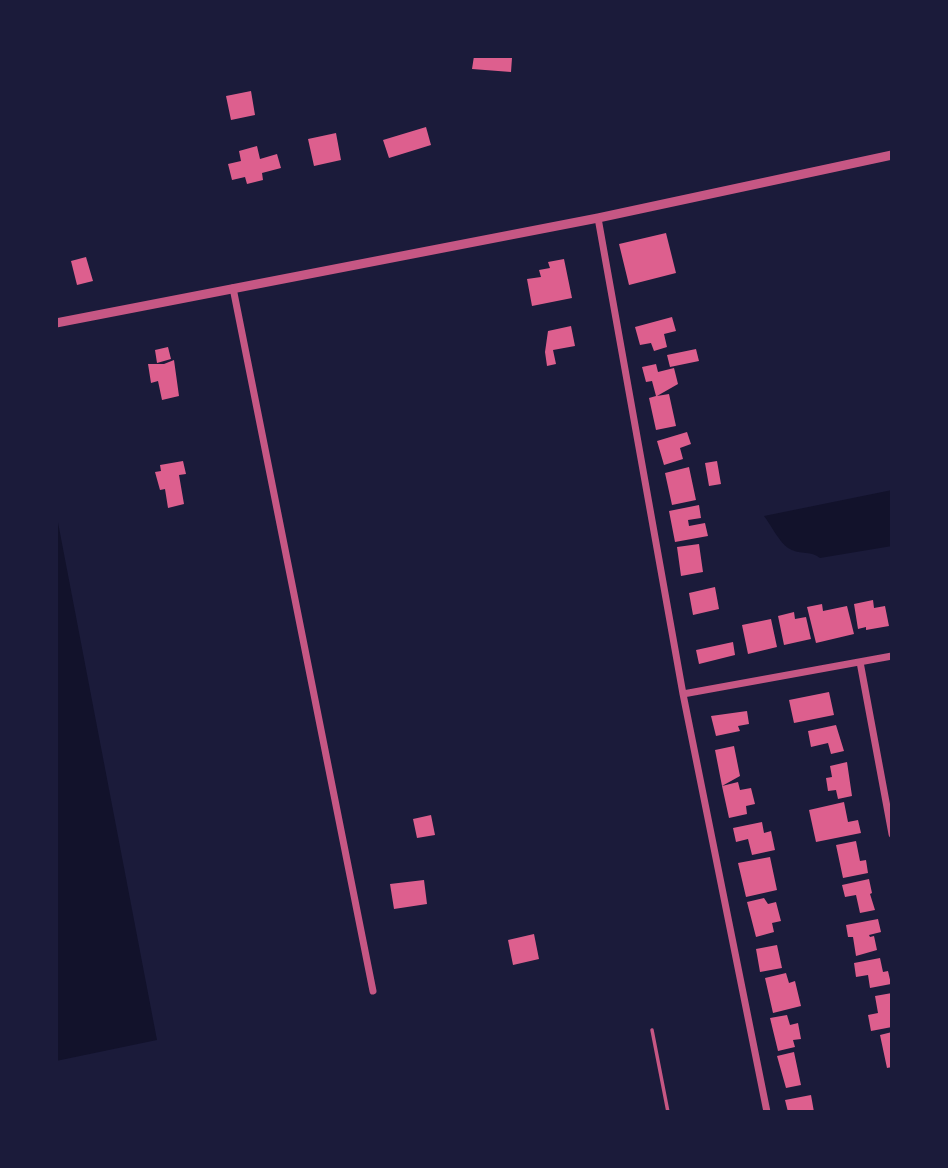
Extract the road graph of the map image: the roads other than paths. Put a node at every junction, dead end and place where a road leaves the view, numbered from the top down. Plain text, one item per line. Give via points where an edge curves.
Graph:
1 (892, 155) edge
2 (598, 218) junction
3 (233, 288) junction
4 (56, 323) edge
5 (892, 656) edge
6 (860, 662) junction
7 (683, 694) junction
8 (892, 834) edge
9 (373, 991) dead end
10 (652, 1030) dead end
11 (668, 1112) edge
12 (767, 1112) edge

1 - 2 street
2 - 3 street
2 - 7 street
3 - 4 street
3 - 9 street
5 - 6 street
6 - 7 street
6 - 8 street
7 - 12 street
10 - 11 lane

